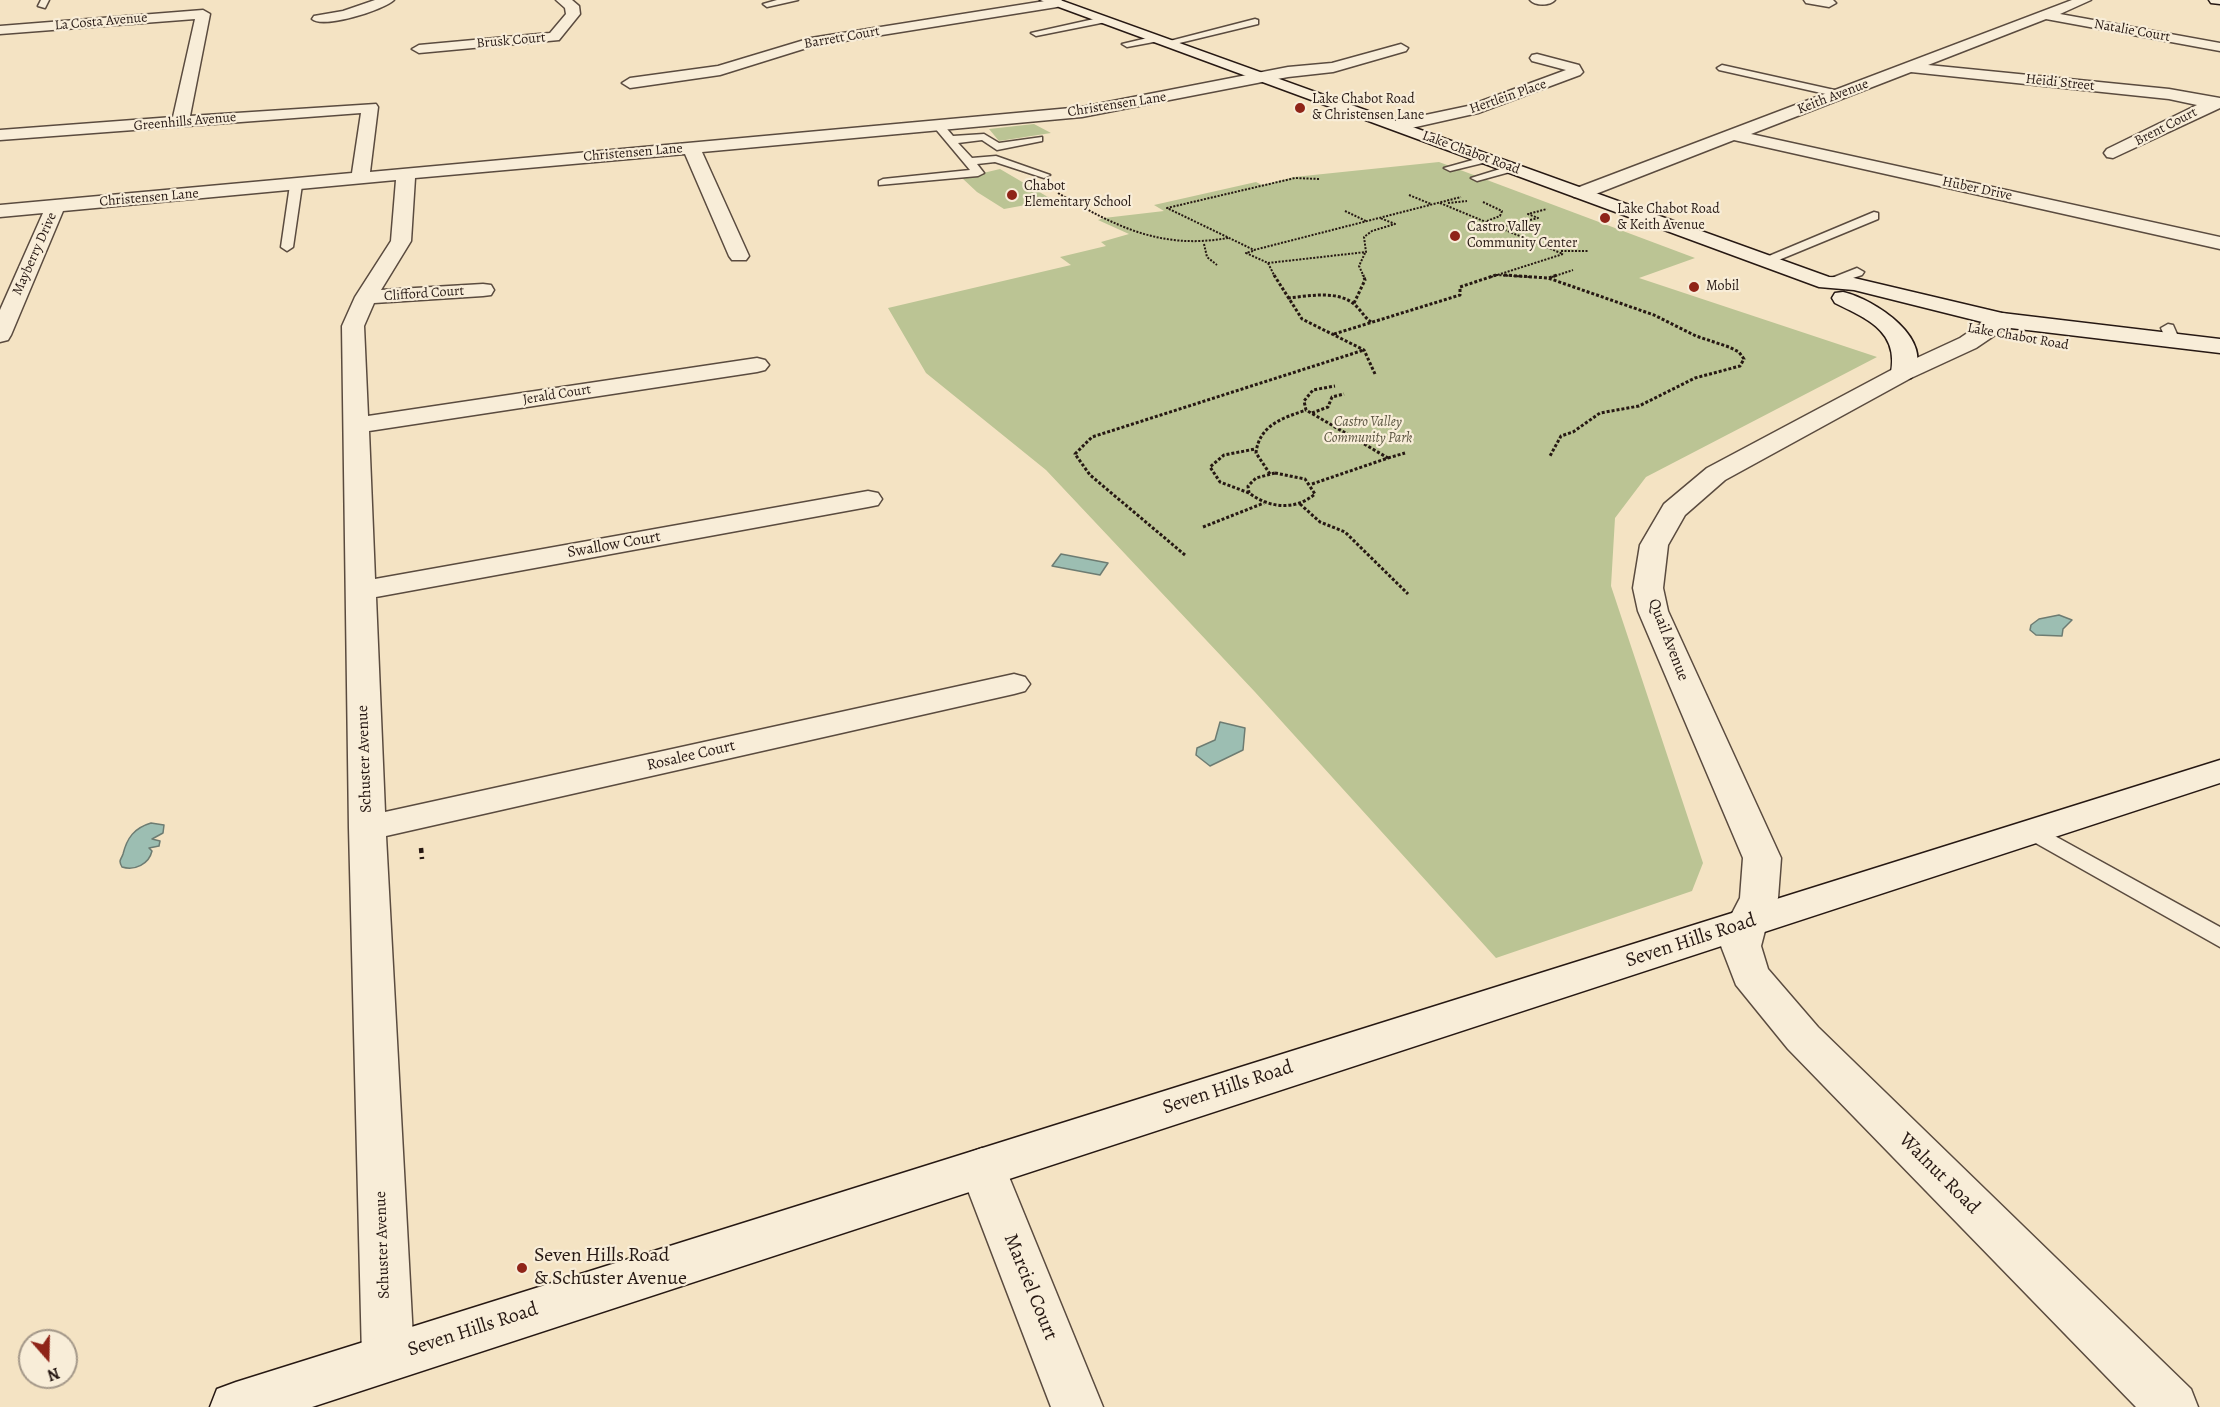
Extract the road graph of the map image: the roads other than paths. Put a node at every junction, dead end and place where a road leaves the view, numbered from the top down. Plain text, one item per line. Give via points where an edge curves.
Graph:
1 (387, 0) edge
2 (563, 0) edge
3 (794, 0) edge
4 (1537, 0) edge
5 (1548, 0) edge
6 (1811, 0) edge
7 (2084, 0) edge
8 (1052, 2) edge
9 (1829, 3) dead end
10 (767, 4) dead end
11 (2044, 15) junction
12 (319, 19) dead end
13 (1103, 20) junction
14 (1255, 22) dead end
15 (0, 30) edge
16 (1036, 33) dead end
17 (1161, 41) junction
18 (812, 42) junction
19 (1127, 44) dead end
20 (2220, 46) edge
21 (1401, 48) dead end
22 (419, 49) dead end
23 (841, 52) dead end
24 (1537, 58) dead end
25 (1722, 68) dead end
26 (1908, 68) junction
27 (1264, 78) junction
28 (630, 83) dead end
29 (1839, 94) junction
30 (2216, 103) edge
31 (180, 122) junction
32 (938, 126) junction
33 (1398, 126) junction
34 (0, 135) edge
35 (1734, 135) junction
36 (1038, 139) dead end
37 (950, 140) junction
38 (691, 148) junction
39 (2113, 153) dead end
40 (1487, 159) junction
41 (967, 162) junction
42 (1450, 168) dead end
43 (1513, 168) junction
44 (406, 174) junction
45 (1044, 175) dead end
46 (1477, 178) dead end
47 (360, 179) junction
48 (883, 183) dead end
49 (296, 184) junction
50 (1581, 193) junction
51 (56, 206) junction
52 (0, 212) edge
53 (1874, 216) dead end
54 (2220, 243) edge
55 (287, 247) dead end
56 (739, 256) dead end
57 (1764, 261) junction
58 (1857, 272) dead end
59 (483, 290) dead end
60 (1835, 290) junction
61 (366, 297) junction
62 (1999, 321) junction
63 (0, 334) edge
64 (2220, 346) edge
65 (2220, 364) edge
66 (757, 365) dead end
67 (1903, 373) junction
68 (357, 425) junction
69 (868, 499) dead end
70 (360, 591) junction
71 (1014, 684) dead end
72 (2220, 771) edge
73 (367, 828) junction
74 (2033, 832) junction
75 (1747, 923) junction
76 (2220, 938) edge
77 (982, 1167) junction
78 (388, 1357) junction
79 (236, 1407) edge
80 (1077, 1407) edge
81 (2172, 1407) edge

1 - 12 street via 346,15
2 - 22 street, Brusk Court via 572,6 573,14 554,37
3 - 10 lane
4 - 5 street
6 - 9 street
7 - 11 street, Keith Avenue
8 - 13 street, Lake Chabot Road
8 - 18 street, Barrett Court
11 - 20 street, Natalie Court
11 - 26 street, Keith Avenue
13 - 16 lane
13 - 17 street, Lake Chabot Road
14 - 17 lane
15 - 31 street, La Costa Avenue via 203,14
17 - 19 lane
17 - 27 street, Lake Chabot Road
18 - 23 street
18 - 28 street, Barrett Court via 731,68
21 - 27 street, Christensen Lane via 1333,66
24 - 33 street, Hertlein Place via 1569,66 1575,72 1472,110
25 - 29 lane
26 - 29 street, Keith Avenue
26 - 30 street, Heidi Street via 2159,93
27 - 32 street, Christensen Lane via 1082,112
27 - 33 street, Lake Chabot Road
29 - 35 street, Keith Avenue
30 - 39 street, Brent Court
31 - 34 street, Greenhills Avenue
31 - 47 street, Greenhills Avenue via 370,107
32 - 37 lane
32 - 38 street, Christensen Lane
33 - 40 street, Lake Chabot Road
35 - 50 street, Keith Avenue
35 - 54 street, Huber Drive
36 - 37 lane via 997,147 984,137
37 - 41 lane
38 - 44 street, Christensen Lane
38 - 56 street
40 - 42 lane
40 - 43 street, Lake Chabot Road
41 - 45 lane via 996,159
41 - 48 lane via 978,173
43 - 46 lane
43 - 50 street, Lake Chabot Road
44 - 47 street, Christensen Lane
44 - 61 street, Schuster Avenue via 401,241
47 - 49 street, Christensen Lane
49 - 51 street, Christensen Lane
49 - 55 lane
50 - 57 street, Lake Chabot Road
51 - 52 street, Christensen Lane
51 - 63 street, Mayberry Drive
53 - 57 lane
57 - 60 street, Lake Chabot Road
58 - 60 lane
59 - 61 street, Clifford Court
60 - 62 street, Lake Chabot Road
60 - 67 street via 1879,318 1902,340 1907,362
61 - 68 street, Schuster Avenue via 353,326
62 - 64 street, Lake Chabot Road via 2170,334
62 - 65 street, Lake Chabot Road via 2094,350
62 - 67 street, Quail Avenue
66 - 68 street, Jerald Court
67 - 75 street, Quail Avenue via 1716,474 1674,510 1654,546 1648,588 1653,611 1762,858 1759,898
68 - 70 street, Schuster Avenue
69 - 70 street, Swallow Court
70 - 73 street, Schuster Avenue
71 - 73 street, Rosalee Court
72 - 74 street, Seven Hills Road
73 - 78 street, Schuster Avenue
74 - 75 street, Seven Hills Road
74 - 76 lane
75 - 77 street, Seven Hills Road
75 - 81 street, Walnut Road via 1742,946 1750,975 1803,1038
77 - 78 street, Seven Hills Road
77 - 80 street, Marciel Court
78 - 79 street, Seven Hills Road

